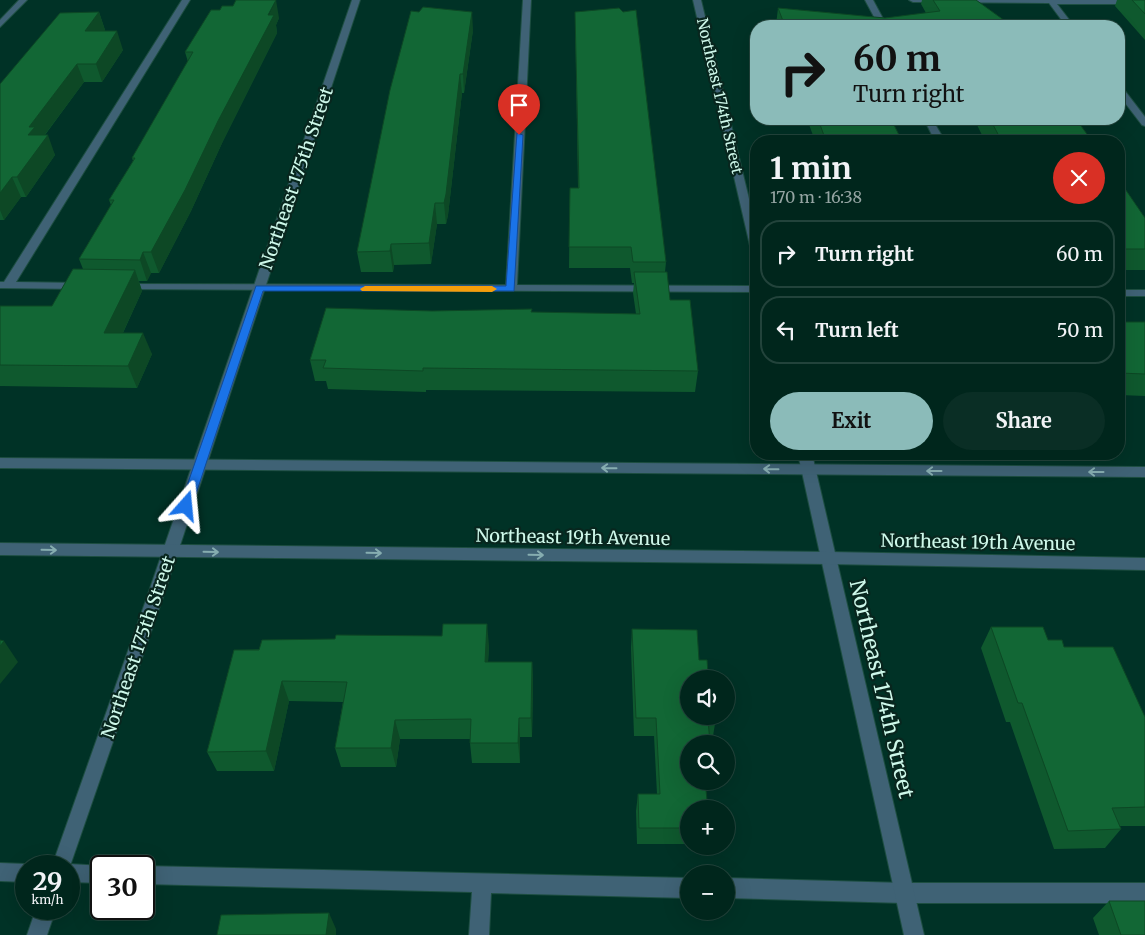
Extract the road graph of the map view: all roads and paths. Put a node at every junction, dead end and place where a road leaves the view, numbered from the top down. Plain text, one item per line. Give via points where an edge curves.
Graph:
1 (22, 0) edge
2 (186, 0) edge
3 (356, 0) edge
4 (527, 0) edge
5 (697, 0) edge
6 (870, 0) edge
7 (913, 0) edge
8 (1050, 1) edge
9 (1145, 2) edge
10 (879, 20) edge
11 (1065, 20) edge
12 (0, 25) edge
13 (1125, 97) edge
14 (1145, 124) edge
15 (750, 225) edge
16 (4, 285) edge
17 (95, 286) edge
18 (114, 287) edge
19 (259, 288) junction
20 (511, 289) junction
21 (750, 289) edge
22 (1125, 293) edge
23 (1145, 293) edge
24 (807, 462) edge
25 (0, 463) edge
26 (200, 464) junction
27 (1145, 472) edge
28 (0, 550) edge
29 (171, 552) junction
30 (830, 558) junction
31 (1145, 564) edge
32 (65, 855) edge
33 (0, 872) edge
34 (15, 873) edge
35 (155, 875) edge
36 (482, 883) junction
37 (680, 888) edge
38 (735, 888) edge
39 (904, 892) junction
40 (1145, 893) edge
41 (42, 920) edge
42 (37, 935) edge
43 (480, 935) edge
44 (914, 935) edge

1 - 12 street
2 - 16 street
3 - 19 street, Northeast 175th Street
4 - 20 street
5 - 15 street, Northeast 174th Street
6 - 10 street
7 - 8 street
8 - 9 street
8 - 11 street
13 - 14 street
16 - 17 street
18 - 19 street
19 - 20 street
19 - 26 street, Northeast 175th Street
20 - 21 street
22 - 23 street
24 -> 26 street
27 -> 24 street
24 - 30 street, Northeast 174th Street
25 - 26 street
26 - 29 street, Northeast 175th Street
28 -> 29 street, Northeast 19th Avenue
29 -> 30 street, Northeast 19th Avenue
29 - 32 street, Northeast 175th Street
30 - 31 street, Northeast 19th Avenue
30 - 39 street, Northeast 174th Street
33 - 34 street
35 - 36 street
36 - 37 street
36 - 43 street
38 - 39 street
39 - 40 street
39 - 44 street, Northeast 174th Street
41 - 42 street

